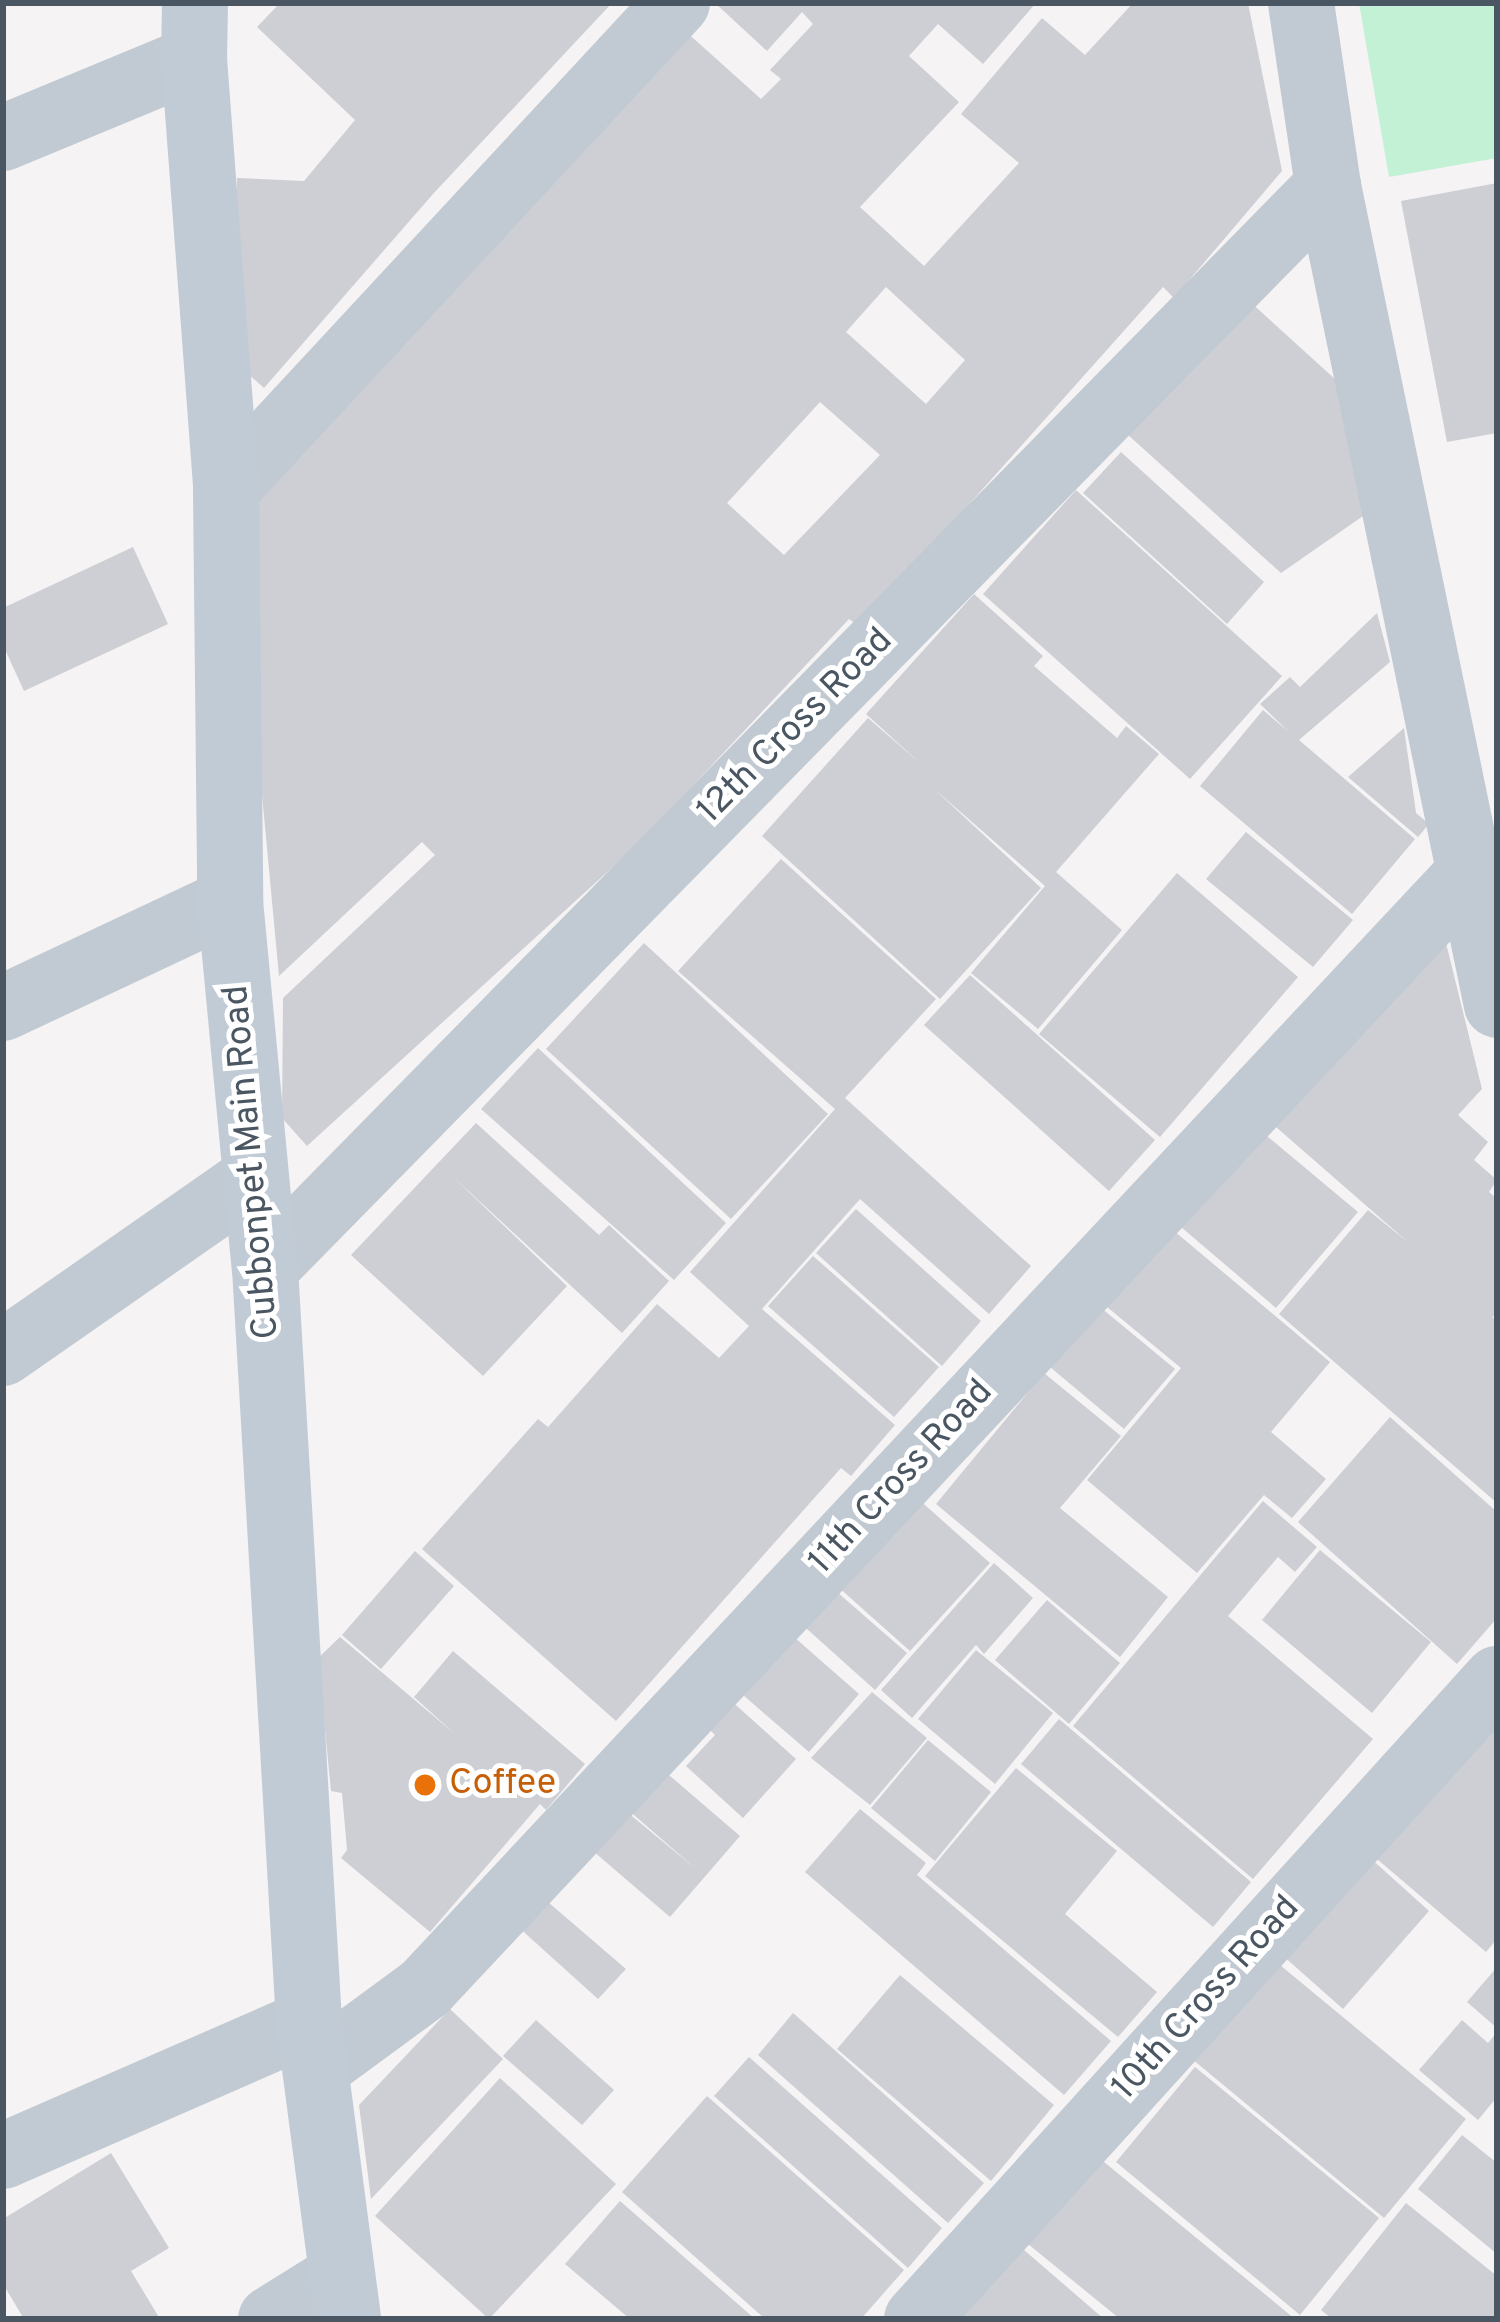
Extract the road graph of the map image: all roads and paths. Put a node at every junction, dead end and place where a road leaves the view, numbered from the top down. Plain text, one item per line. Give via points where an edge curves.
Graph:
1 (677, 3) edge
2 (1301, 3) edge
3 (194, 31) edge
4 (3, 138) edge
5 (1328, 186) junction
6 (226, 488) junction
7 (1470, 872) junction
8 (230, 902) junction
9 (1497, 1005) edge
10 (3, 1009) edge
11 (255, 1177) junction
12 (265, 1268) junction
13 (3, 1353) edge
14 (1497, 1679) edge
15 (314, 2044) junction
16 (3, 2156) edge
17 (344, 2297) edge
18 (272, 2319) edge
19 (917, 2319) edge

1 - 6 street
2 - 5 street
3 - 4 street
3 - 6 street, Cubbonpet Main Road
5 - 7 street
5 - 12 street, 12th Cross Road
6 - 8 street, Cubbonpet Main Road
7 - 9 street
7 - 15 street, 11th Cross Road via 425,1988
8 - 10 street
8 - 11 street, Cubbonpet Main Road
11 - 12 street, Cubbonpet Main Road
11 - 13 street
12 - 15 street, Cubbonpet Main Road
14 - 19 street, 10th Cross Road
15 - 16 street, 11th Cross Road
15 - 17 street, Cubbonpet Main Road
17 - 18 street

